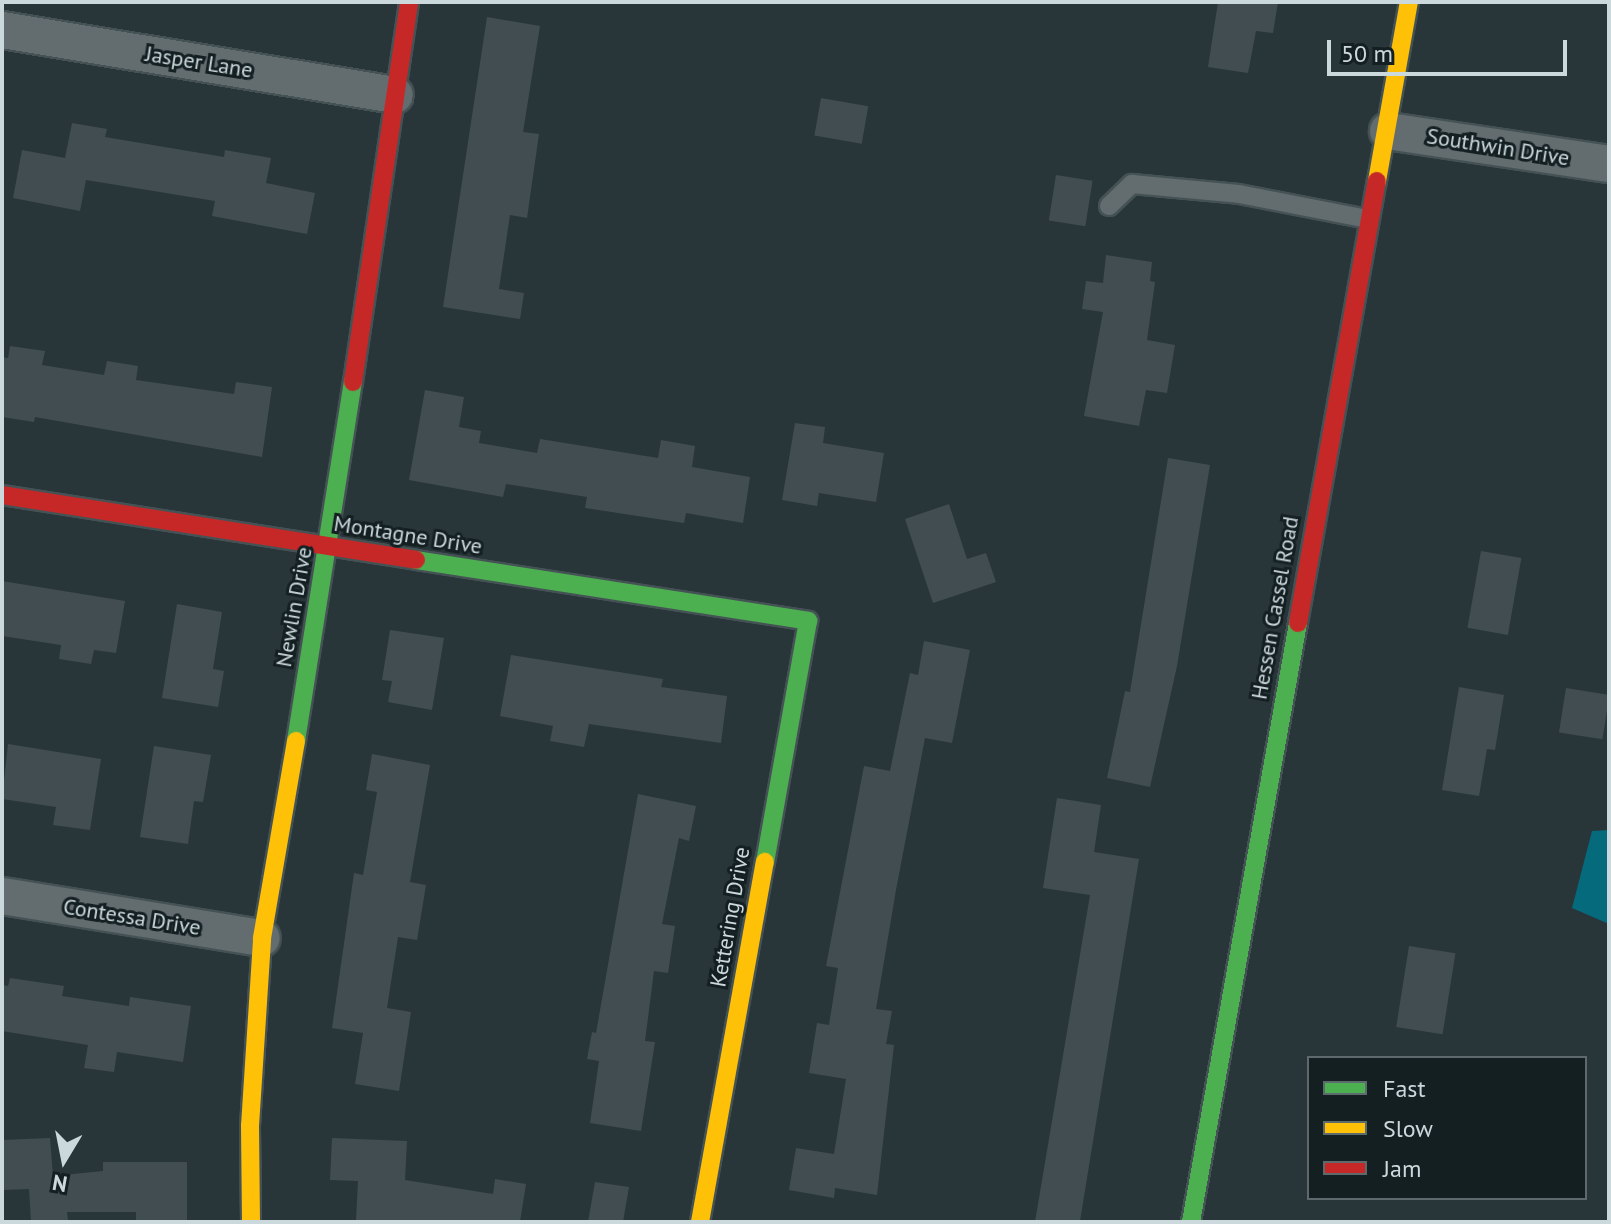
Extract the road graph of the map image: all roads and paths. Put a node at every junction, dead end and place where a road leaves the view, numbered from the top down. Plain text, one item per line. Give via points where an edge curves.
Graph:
1 (409, 2) edge
2 (1409, 2) edge
3 (2, 30) edge
4 (395, 95) junction
5 (1388, 131) junction
6 (1609, 164) edge
7 (1109, 206) dead end
8 (1368, 219) junction
9 (2, 495) edge
10 (329, 547) junction
11 (808, 621) joint
12 (2, 896) edge
13 (262, 938) junction
14 (251, 1222) edge
15 (700, 1222) edge
16 (1191, 1222) edge

1 - 4 street, Newlin Drive
2 - 5 street, Hessen Cassel Road
3 - 4 street, Jasper Lane
4 - 10 street, Newlin Drive
5 - 6 street, Southwin Drive
5 - 8 street, Hessen Cassel Road
7 - 8 lane via 1132,184 1239,194
8 - 16 street, Hessen Cassel Road
9 - 10 street, Montagne Drive
10 - 11 street, Montagne Drive
10 - 13 street, Newlin Drive
11 - 15 street, Kettering Drive
12 - 13 street, Contessa Drive
13 - 14 street, Newlin Drive via 250,1126

